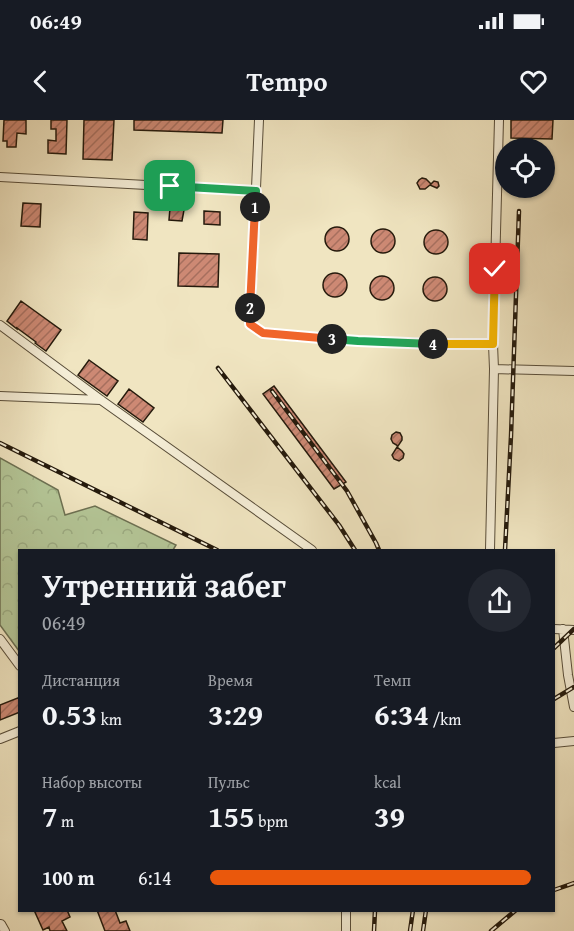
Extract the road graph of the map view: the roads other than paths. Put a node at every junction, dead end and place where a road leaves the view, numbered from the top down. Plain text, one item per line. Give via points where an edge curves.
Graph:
1 (259, 120) edge
2 (499, 120) edge
3 (0, 177) edge
4 (256, 191) junction
5 (0, 325) edge
6 (493, 344) junction
7 (494, 369) junction
8 (574, 371) edge
9 (0, 396) edge
10 (101, 400) junction
11 (311, 549) edge
12 (490, 549) edge
13 (558, 629) edge
14 (574, 630) edge
15 (0, 639) edge
16 (18, 663) edge
17 (574, 707) edge
18 (18, 732) edge
19 (0, 739) edge
20 (574, 741) edge
21 (555, 743) edge
22 (346, 912) edge
23 (0, 924) edge
24 (5, 931) edge
25 (346, 931) edge

1 - 4 street
2 - 6 street
3 - 4 street
4 - 6 street via 250,324 263,333 358,341
5 - 10 street
6 - 7 street
7 - 8 street
7 - 12 street
9 - 10 street
10 - 11 street
13 - 14 street
13 - 17 street
15 - 16 street
18 - 19 street
20 - 21 street
22 - 25 street
23 - 24 street

